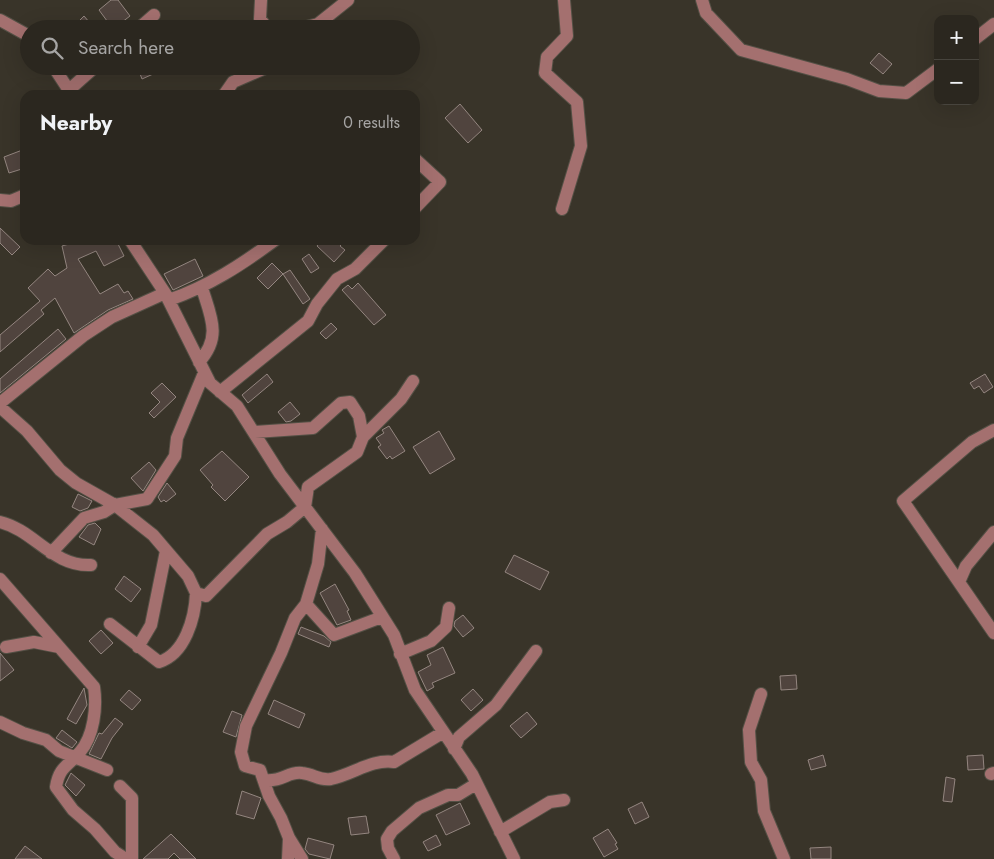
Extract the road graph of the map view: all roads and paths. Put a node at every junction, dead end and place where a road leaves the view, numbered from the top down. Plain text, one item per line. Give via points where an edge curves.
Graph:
1 (261, 0) edge
2 (348, 0) edge
3 (564, 0) edge
4 (702, 0) edge
5 (154, 15) dead end
6 (0, 20) edge
7 (148, 20) edge
8 (261, 20) edge
9 (323, 20) edge
10 (994, 24) edge
11 (20, 31) edge
12 (979, 36) edge
13 (934, 72) edge
14 (59, 75) edge
15 (87, 75) edge
16 (249, 75) edge
17 (68, 90) edge
18 (73, 90) edge
19 (227, 90) edge
20 (420, 164) edge
21 (20, 197) edge
22 (0, 200) edge
23 (420, 203) edge
24 (562, 209) dead end
25 (133, 245) edge
26 (268, 245) edge
27 (379, 245) edge
28 (202, 288) junction
29 (167, 296) junction
30 (201, 368) junction
31 (413, 381) dead end
32 (220, 392) junction
33 (0, 403) edge
34 (0, 407) edge
35 (994, 430) edge
36 (255, 432) junction
37 (363, 437) junction
38 (115, 505) junction
39 (306, 507) junction
40 (0, 522) edge
41 (322, 529) junction
42 (994, 532) edge
43 (166, 551) junction
44 (51, 554) junction
45 (91, 565) dead end
46 (0, 579) edge
47 (959, 582) junction
48 (196, 593) junction
49 (306, 604) junction
50 (449, 608) dead end
51 (382, 617) junction
52 (110, 624) dead end
53 (994, 632) edge
54 (6, 647) dead end
55 (138, 647) junction
56 (59, 648) junction
57 (536, 651) dead end
58 (400, 654) junction
59 (761, 694) dead end
60 (0, 722) edge
61 (442, 733) junction
62 (454, 749) junction
63 (74, 756) junction
64 (107, 770) dead end
65 (265, 780) junction
66 (476, 784) junction
67 (120, 786) dead end
68 (564, 800) dead end
69 (500, 832) junction
70 (288, 838) junction
71 (126, 859) edge
72 (132, 859) edge
73 (288, 859) edge
74 (302, 859) edge
75 (394, 859) edge
76 (514, 859) edge
77 (784, 859) edge

1 - 8 street
2 - 9 street
3 - 24 street via 568,36 546,57 545,72 577,102 581,146
4 - 13 street via 706,13 741,50 879,91 906,94
5 - 7 street
6 - 11 street
10 - 12 street
14 - 17 street
15 - 18 street
16 - 19 street via 233,82
20 - 23 street via 440,182
21 - 22 street via 11,201
25 - 29 street
26 - 28 street
27 - 32 street via 355,269 337,279 308,321
28 - 29 street
28 - 30 street via 213,336
29 - 30 street
29 - 33 street via 112,317 83,336
30 - 32 street
30 - 38 street via 175,456 167,472 147,499
31 - 37 street via 401,399
32 - 36 street via 238,406
34 - 38 street via 27,431 60,470
35 - 47 street via 972,442 903,501
36 - 37 street via 312,428 341,403 350,402 359,416
36 - 39 street via 280,474
37 - 39 street via 357,452 308,487
38 - 43 street via 153,535
38 - 44 street via 84,518
39 - 41 street
39 - 48 street via 267,534 206,596
40 - 44 street via 16,529
41 - 49 street via 318,564
41 - 51 street
42 - 47 street via 966,566
43 - 48 street via 188,576
43 - 55 street via 151,626
44 - 45 street via 65,562
46 - 56 street
47 - 53 street
48 - 55 street via 195,612 180,647 169,659 159,662
49 - 51 street via 334,635
49 - 65 street via 295,618 246,726 241,752 245,766 260,770
50 - 58 street via 446,627 431,641
51 - 58 street via 394,635
52 - 55 street
54 - 56 street via 34,642
56 - 63 street via 94,687 96,703 87,740
57 - 62 street via 496,705 459,737
58 - 61 street via 416,690
59 - 77 street via 750,730 751,762 761,780 764,811
60 - 63 street via 46,740 59,751
61 - 62 street
61 - 65 street via 394,762 380,760 320,780 300,772 290,773 283,780
62 - 66 street
63 - 64 street
63 - 71 street via 57,777 56,787 73,810
65 - 70 street
66 - 69 street
66 - 75 street via 458,795 448,795 420,808 392,831 387,839
67 - 72 street via 132,798
68 - 69 street via 550,802
69 - 76 street
70 - 73 street
70 - 74 street

